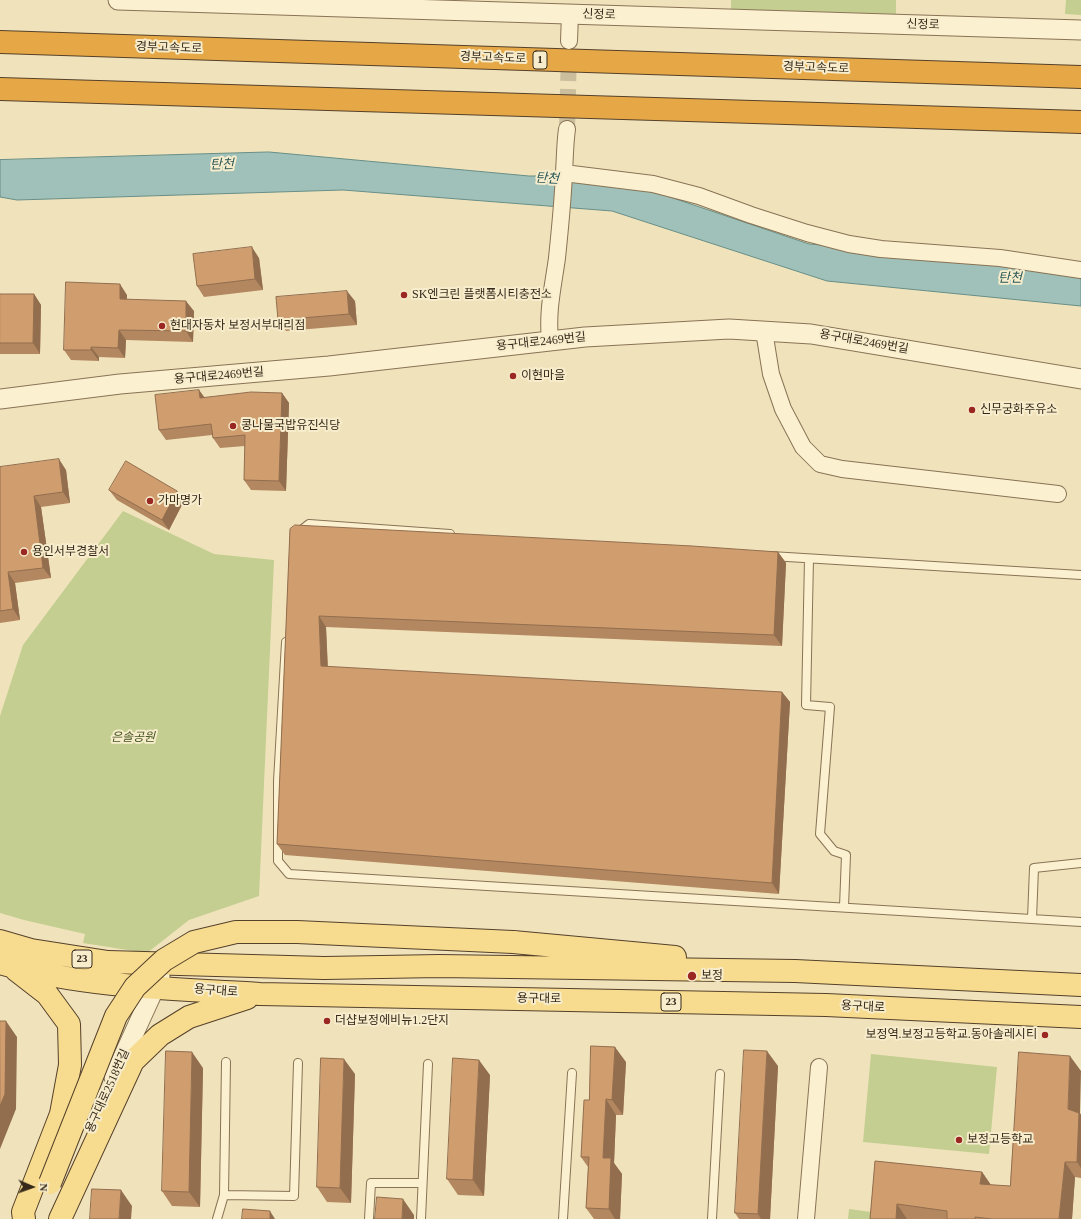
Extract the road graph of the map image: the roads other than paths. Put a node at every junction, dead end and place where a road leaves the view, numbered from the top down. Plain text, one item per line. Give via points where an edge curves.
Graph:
1 (118, 0) edge
2 (570, 14) junction
3 (1081, 30) edge
4 (569, 41) tunnel mouth
5 (0, 42) edge
6 (1081, 77) edge
7 (0, 89) edge
8 (1081, 122) edge
9 (567, 129) tunnel mouth
10 (564, 178) junction
11 (1081, 270) edge
12 (764, 331) junction
13 (550, 340) junction
14 (1081, 379) edge
15 (0, 399) edge
16 (1058, 494) dead end
17 (459, 534) edge
18 (292, 537) edge
19 (760, 555) edge
20 (809, 559) junction
21 (1081, 575) edge
22 (286, 632) edge
23 (1081, 863) edge
24 (844, 908) junction
25 (1032, 919) junction
26 (1081, 922) edge
27 (0, 941) edge
28 (77, 958) junction
29 (3, 962) edge
30 (166, 963) junction
31 (324, 968) junction
32 (796, 971) junction
33 (1081, 985) edge
34 (155, 987) junction
35 (221, 992) junction
36 (260, 994) junction
37 (1081, 1017) edge
38 (226, 1062) dead end
39 (298, 1063) dead end
40 (428, 1064) dead end
41 (820, 1067) dead end
42 (572, 1073) dead end
43 (720, 1074) dead end
44 (422, 1183) junction
45 (224, 1194) junction
46 (24, 1219) edge
47 (34, 1219) edge
48 (51, 1219) edge
49 (60, 1219) edge
50 (217, 1219) edge
51 (368, 1219) edge
52 (421, 1219) edge
53 (563, 1219) edge
54 (712, 1219) edge
55 (806, 1219) edge

1 - 2 street, 신정로
2 - 3 street, 신정로
2 - 4 street
5 - 6 highway, 경부고속도로 / 1
7 - 8 highway
9 - 10 street
10 - 11 street via 653,184 849,244 889,250 1000,258
10 - 13 street via 549,308
12 - 13 street, 용구대로2469번길 via 729,329
12 - 14 street, 용구대로2469번길 via 811,334
12 - 16 street via 771,374 783,409 804,447 820,464 842,469
13 - 15 street, 용구대로2469번길 via 329,366 120,384
17 - 18 lane via 309,524
19 - 20 lane
20 - 21 lane
20 - 24 lane via 806,705 830,707 820,834 834,851 846,855
22 - 24 lane via 278,781 278,861 289,874
23 - 25 lane via 1034,868
24 - 25 lane
25 - 26 lane
27 - 28 main road, 용구대로 / 23 via 31,950
28 - 29 main road via 84,968 76,973 5,958
28 - 30 main road, 용구대로 / 23 via 108,962
29 - 34 main road, 용구대로 / 23 via 50,975
29 - 46 main road via 46,994 69,1024 70,1065 61,1114 23,1212
30 - 31 main road, 용구대로 / 23
30 - 34 street, 용구대로2518번길
31 - 32 main road, 용구대로 / 23 via 439,966
31 - 35 main road via 297,983 221,983 218,987
32 - 33 main road, 용구대로 / 23
32 - 47 main road, bridge via 513,942 305,932 236,932 194,942 164,960 135,987 116,1016
34 - 35 main road, 용구대로 / 23
34 - 48 street, 용구대로2518번길
35 - 36 main road, 용구대로 / 23
36 - 37 main road, 용구대로 / 23 via 826,1005
36 - 49 main road via 189,1017 160,1035 133,1061
38 - 45 lane
39 - 45 lane via 294,1196
40 - 44 lane
41 - 55 street
42 - 53 lane
43 - 54 lane
44 - 51 lane via 371,1183
44 - 52 lane
45 - 50 lane

